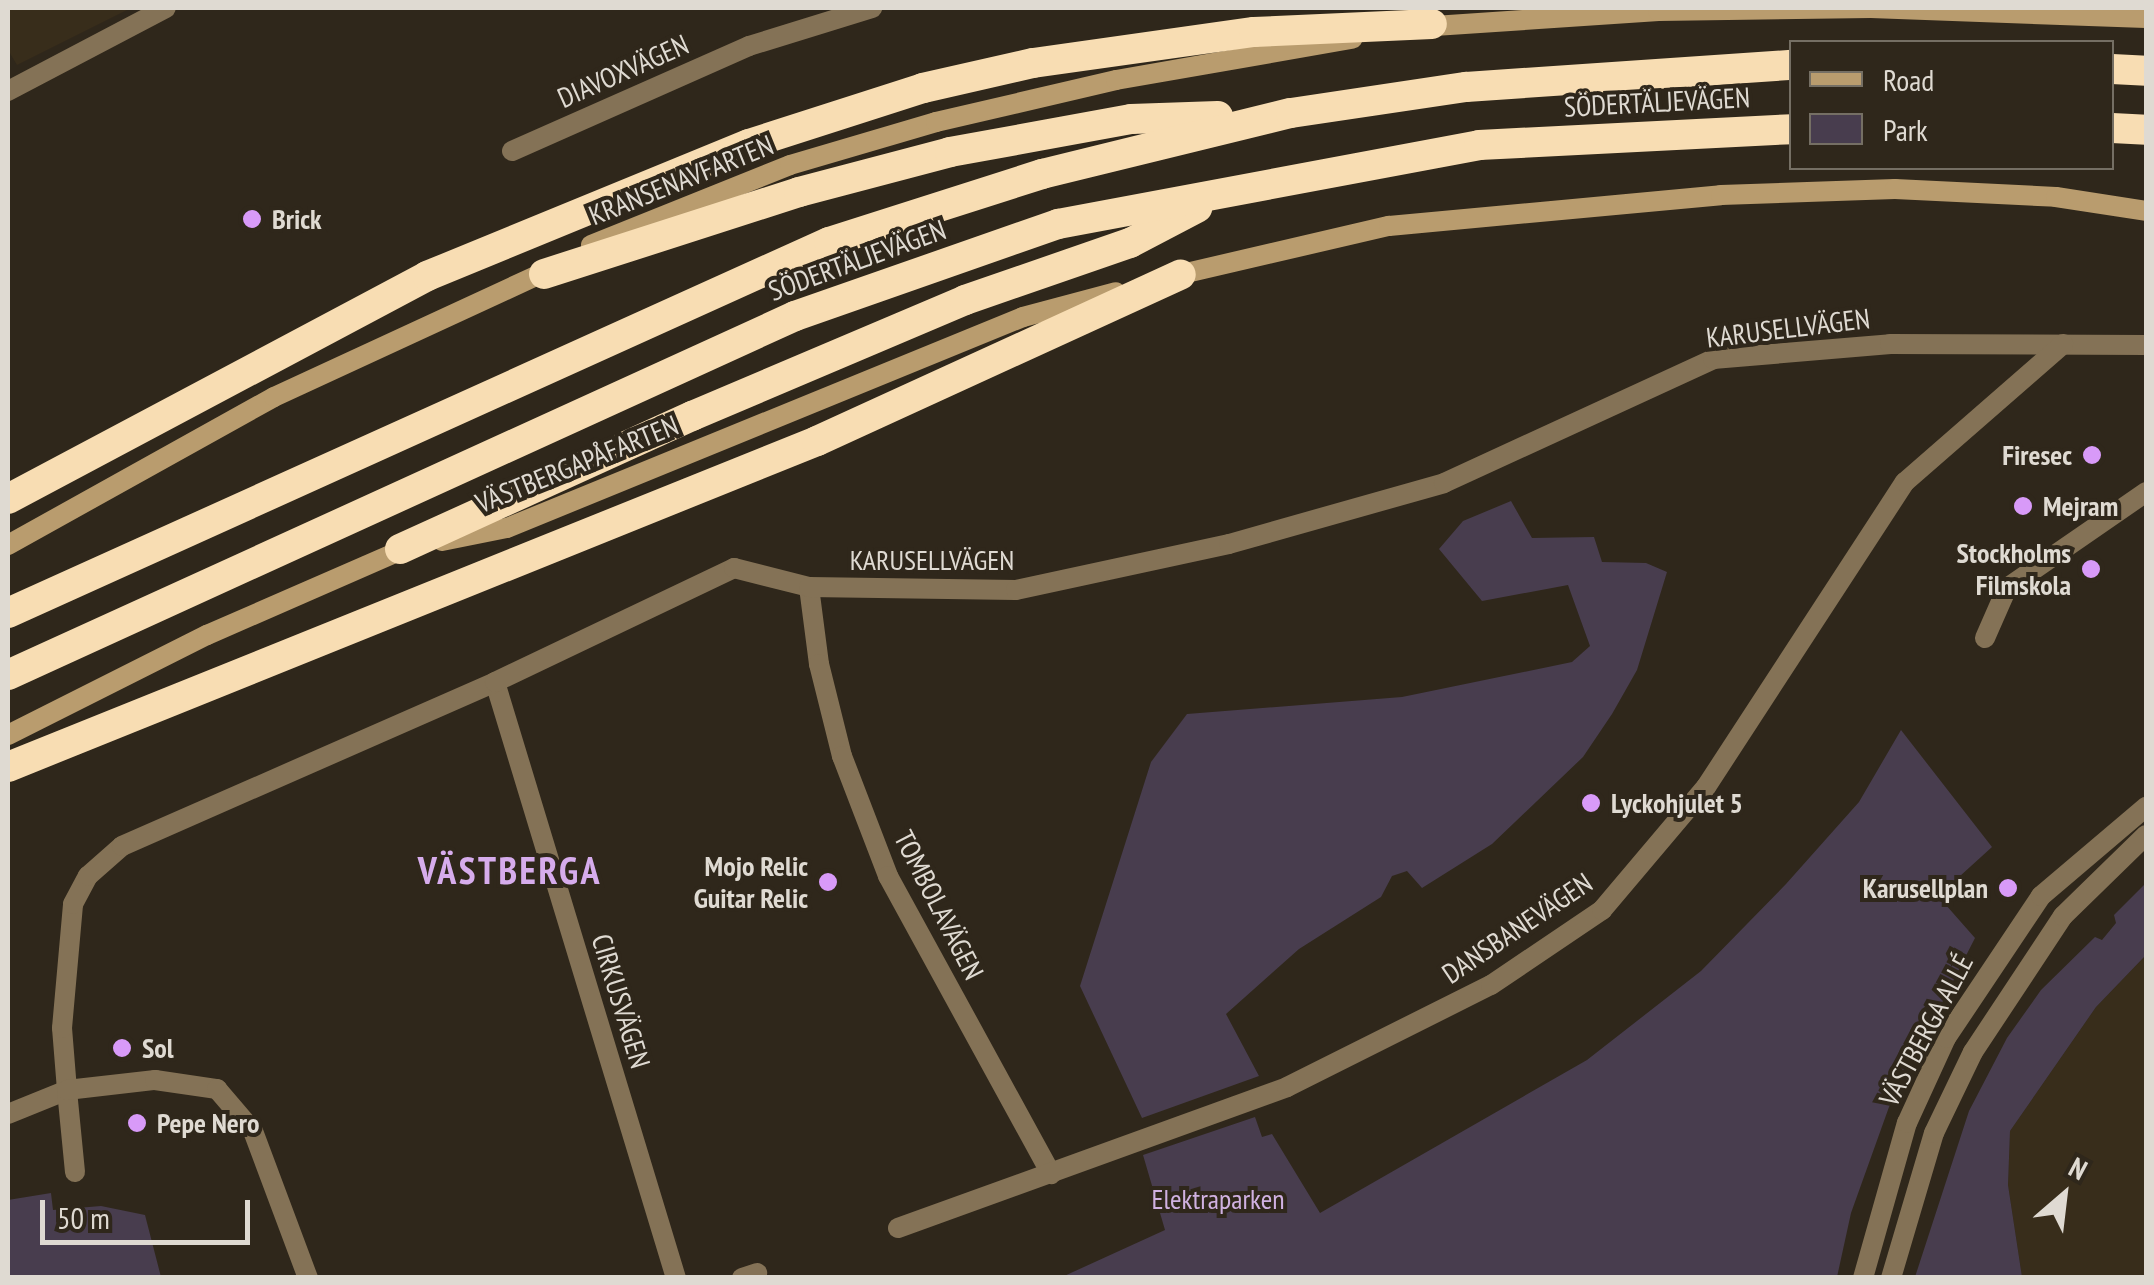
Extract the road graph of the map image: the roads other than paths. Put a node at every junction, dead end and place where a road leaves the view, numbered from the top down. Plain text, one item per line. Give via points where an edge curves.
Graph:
1 (166, 8) edge
2 (872, 8) edge
3 (2146, 18) edge
4 (1432, 24) junction
5 (1789, 65) edge
6 (2114, 68) edge
7 (2146, 71) edge
8 (8, 90) edge
9 (1291, 113) junction
10 (1789, 128) edge
11 (2114, 128) edge
12 (2146, 130) edge
13 (512, 152) dead end
14 (1231, 191) junction
15 (2146, 211) edge
16 (544, 274) junction
17 (1181, 274) junction
18 (2063, 344) junction
19 (2146, 345) edge
20 (2146, 492) edge
21 (8, 499) edge
22 (8, 545) edge
23 (400, 549) junction
24 (820, 587) junction
25 (8, 613) edge
26 (1985, 638) dead end
27 (8, 675) edge
28 (495, 682) junction
29 (8, 735) edge
30 (8, 767) edge
31 (2146, 806) edge
32 (2146, 834) edge
33 (66, 1090) junction
34 (8, 1114) edge
35 (75, 1172) dead end
36 (1050, 1174) junction
37 (898, 1228) dead end
38 (308, 1278) edge
39 (676, 1278) edge
40 (1863, 1278) edge
41 (1890, 1278) edge

1 - 8 street
2 - 13 street, DIAVOXVÄGEN via 749,46
3 - 4 main road via 1871,8 1658,10
4 - 16 main road, KRANSENAVFARTEN via 1116,80 936,122 790,164 588,246
4 - 21 highway via 1254,32 1033,62 923,88 749,144 427,276
5 - 9 highway, SÖDERTÄLJEVÄGEN via 1502,84
6 - 7 highway
9 - 16 highway via 1131,119 950,152
9 - 25 highway, SÖDERTÄLJEVÄGEN via 1042,174 829,242
10 - 14 highway, SÖDERTÄLJEVÄGEN via 1480,145
11 - 12 highway
14 - 23 highway via 1130,242 966,300
14 - 27 highway, SÖDERTÄLJEVÄGEN via 1058,224 885,280 596,402
15 - 17 main road via 2056,197 1895,190 1721,195 1388,226
16 - 22 main road, KRANSENAVFARTEN via 274,398
17 - 23 main road, VÄSTBERGAPÅFARTEN via 1023,317 508,528
17 - 30 highway via 817,441
18 - 19 street, KARUSELLVÄGEN
18 - 24 street, KARUSELLVÄGEN via 1890,344 1713,360 1444,482 1229,544 1016,590
18 - 36 street, DANSBANEVÄGEN via 1905,482 1706,786 1602,910 1491,986 1286,1087
20 - 26 street via 2006,588
23 - 29 main road, VÄSTBERGAPÅFARTEN via 207,635
24 - 28 street, KARUSELLVÄGEN via 734,568
24 - 36 street, TOMBOLAVÄGEN via 819,664 842,756 888,876
28 - 33 street, KARUSELLVÄGEN via 122,846 88,876 73,904 62,1028
28 - 39 street, CIRKUSVÄGEN
31 - 40 street, VÄSTBERGA ALLÉ via 2041,896 1946,1038 1907,1122
32 - 41 street, VÄSTBERGA ALLÉ via 2064,916 1972,1052 1934,1134
33 - 34 street
33 - 35 street, KARUSELLVÄGEN
33 - 38 street via 155,1080 217,1089 252,1131
36 - 37 street, DANSBANEVÄGEN

